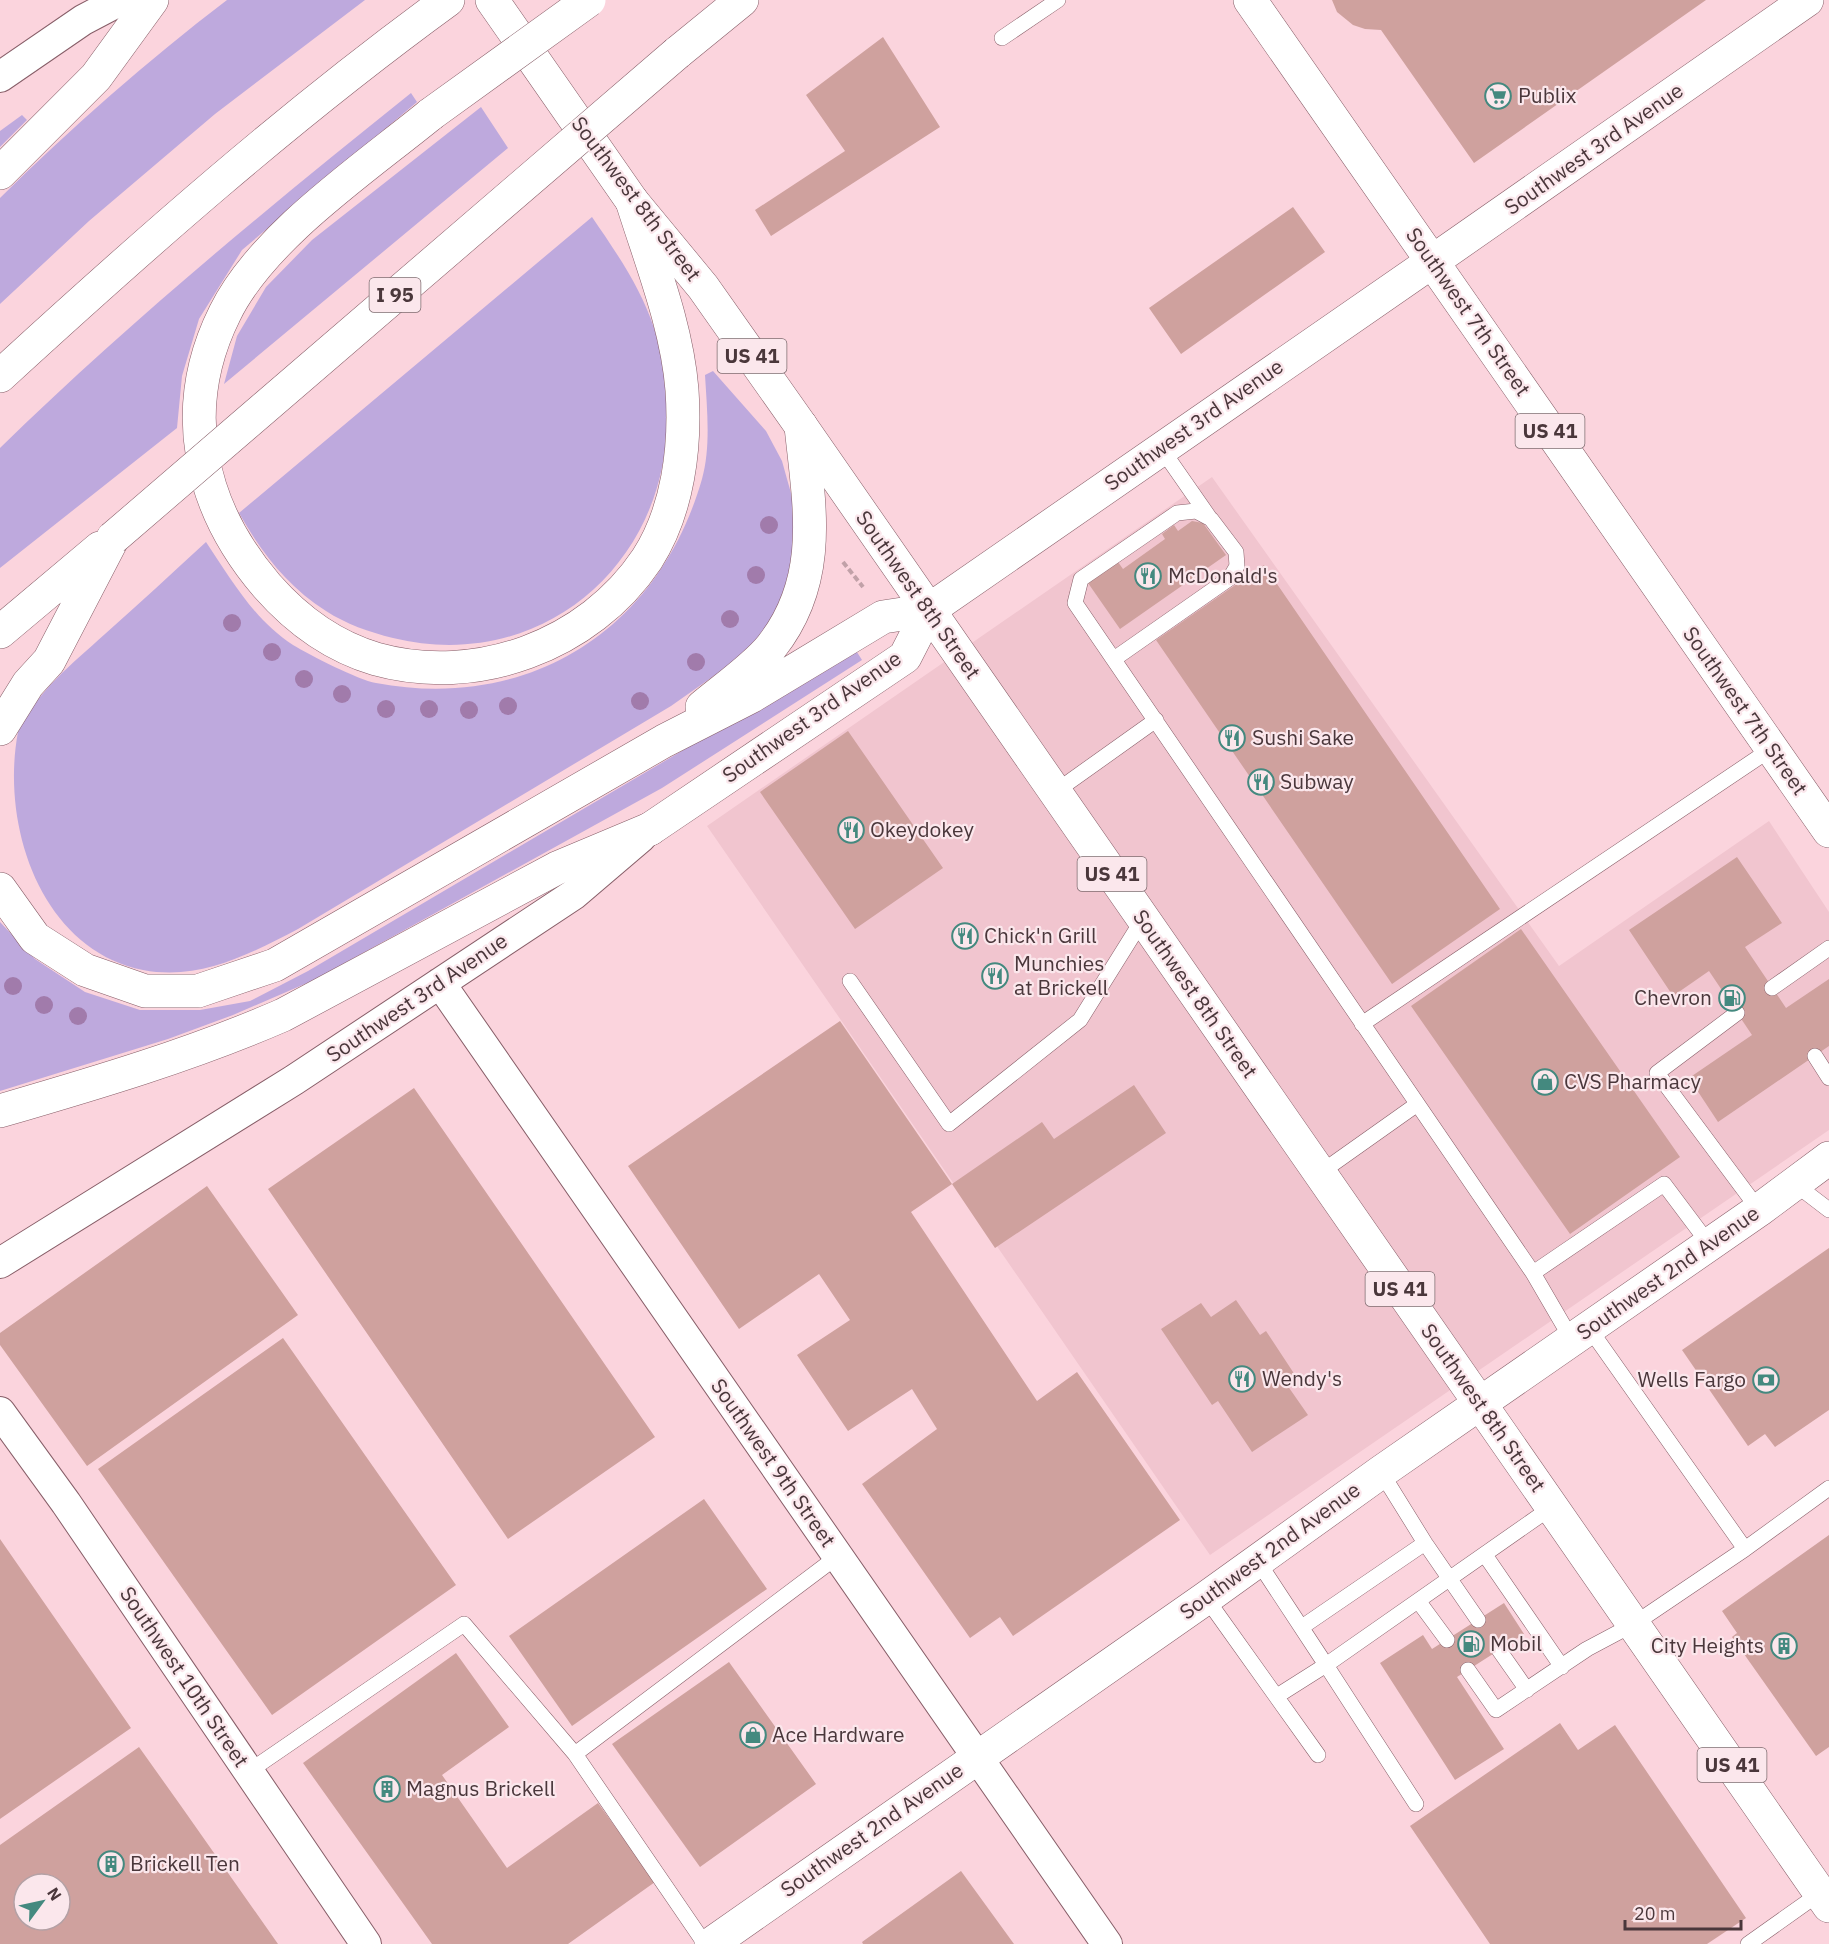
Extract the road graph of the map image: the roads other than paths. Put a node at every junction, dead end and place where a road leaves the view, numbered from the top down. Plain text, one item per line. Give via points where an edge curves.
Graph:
1 (121, 0) edge
2 (152, 0) edge
3 (448, 0) edge
4 (492, 0) edge
5 (589, 0) edge
6 (742, 0) edge
7 (1058, 0) edge
8 (1251, 0) edge
9 (1808, 0) edge
10 (1002, 38) dead end
11 (0, 77) edge
12 (0, 173) edge
13 (632, 201) junction
14 (1433, 261) junction
15 (0, 376) edge
16 (801, 426) junction
17 (1161, 448) junction
18 (1211, 519) junction
19 (113, 538) junction
20 (929, 610) junction
21 (0, 632) edge
22 (1114, 659) junction
23 (1156, 720) junction
24 (0, 729) edge
25 (664, 741) junction
26 (1771, 749) junction
27 (1056, 792) junction
28 (650, 829) junction
29 (1829, 831) edge
30 (0, 889) edge
31 (1143, 920) junction
32 (1829, 948) edge
33 (850, 981) dead end
34 (440, 983) junction
35 (1772, 988) dead end
36 (1737, 1013) dead end
37 (1362, 1024) junction
38 (1815, 1056) dead end
39 (1829, 1077) edge
40 (1416, 1105) junction
41 (0, 1111) edge
42 (1829, 1158) edge
43 (1320, 1173) junction
44 (1795, 1184) junction
45 (1829, 1209) edge
46 (1759, 1210) junction
47 (1709, 1244) junction
48 (0, 1263) edge
49 (1533, 1273) junction
50 (1580, 1334) junction
51 (1481, 1404) junction
52 (0, 1412) edge
53 (1381, 1472) junction
54 (1829, 1488) edge
55 (1552, 1508) junction
56 (1425, 1543) junction
57 (1745, 1550) junction
58 (1485, 1555) junction
59 (838, 1556) junction
60 (1257, 1560) junction
61 (1451, 1579) junction
62 (1206, 1598) junction
63 (1419, 1602) junction
64 (1478, 1620) dead end
65 (1634, 1624) junction
66 (1302, 1627) junction
67 (1447, 1640) dead end
68 (1499, 1650) dead end
69 (1326, 1665) junction
70 (1562, 1666) junction
71 (1468, 1670) dead end
72 (1527, 1690) junction
73 (1277, 1696) junction
74 (575, 1754) junction
75 (1318, 1755) dead end
76 (977, 1756) junction
77 (248, 1772) junction
78 (1416, 1804) dead end
79 (1824, 1900) edge
80 (366, 1944) edge
81 (705, 1944) edge
82 (711, 1944) edge
83 (1107, 1944) edge
84 (1748, 1944) edge

1 - 11 street via 74,26
2 - 12 main road via 96,77
3 - 15 main road via 354,68 199,198
4 - 13 main road, Southwest 8th Street / US 41
5 - 13 main road, bridge via 430,114 287,233 250,274 225,311 208,352 200,390 200,442 208,486 228,534 251,568 285,607 326,639 376,659 441,669 511,659 566,636 614,601 648,558 668,515 679,474 682,392 666,312
6 - 19 main road, I 95, bridge
7 - 10 lane
8 - 14 main road, Southwest 7th Street / US 41
9 - 14 main road, Southwest 3rd Avenue
13 - 16 main road, Southwest 8th Street / US 41 via 703,287
14 - 17 main road, Southwest 3rd Avenue
14 - 26 main road, Southwest 7th Street / US 41
16 - 20 main road, Southwest 8th Street / US 41
16 - 25 main road via 812,533 797,604 771,648
17 - 18 lane
17 - 20 main road, Southwest 3rd Avenue
18 - 22 lane via 1236,552 1237,566 1230,578
18 - 22 lane via 1196,511 1177,513 1081,579 1075,603
19 - 21 main road, I 95
19 - 24 main road via 48,661 28,684
20 - 25 main road via 883,617 752,696
20 - 27 main road, Southwest 8th Street / US 41
20 - 28 main road, Southwest 3rd Avenue via 905,657
22 - 23 lane
23 - 27 lane
23 - 37 lane
25 - 30 main road via 275,965 198,991 145,991 85,970 35,938
26 - 29 main road, Southwest 7th Street / US 41
26 - 37 lane
27 - 31 main road, Southwest 8th Street / US 41
28 - 34 street, Southwest 3rd Avenue via 573,895
28 - 41 main road via 557,867 264,1024 157,1063
31 - 33 lane via 1080,1020 949,1124
31 - 43 main road, Southwest 8th Street / US 41
32 - 35 lane
34 - 48 street, Southwest 3rd Avenue via 294,1080
34 - 59 street, Southwest 9th Street
36 - 46 lane via 1657,1073
37 - 40 lane
38 - 39 lane
40 - 43 lane
40 - 49 lane
42 - 44 main road, Southwest 2nd Avenue
43 - 51 main road, Southwest 8th Street / US 41
44 - 45 lane
44 - 46 main road, Southwest 2nd Avenue
46 - 47 main road, Southwest 2nd Avenue
47 - 49 lane via 1664,1184
47 - 50 main road, Southwest 2nd Avenue
49 - 50 lane
50 - 51 main road, Southwest 2nd Avenue
50 - 57 lane
51 - 53 main road, Southwest 2nd Avenue
51 - 55 main road, Southwest 8th Street / US 41
52 - 77 street, Southwest 10th Street
53 - 56 lane
53 - 60 main road, Southwest 2nd Avenue
54 - 57 lane
55 - 58 lane
55 - 65 main road, Southwest 8th Street / US 41
56 - 61 lane
56 - 66 lane
57 - 65 lane
58 - 61 lane
58 - 70 lane
59 - 74 lane
59 - 76 street, Southwest 9th Street
60 - 62 main road, Southwest 2nd Avenue
60 - 66 lane
61 - 63 lane
61 - 64 lane
62 - 73 lane
62 - 76 main road, Southwest 2nd Avenue
63 - 67 lane
63 - 69 lane
65 - 70 lane
65 - 79 main road, Southwest 8th Street / US 41
66 - 69 lane
68 - 72 lane
69 - 73 lane
69 - 78 lane
70 - 72 lane
71 - 72 lane via 1496,1710
73 - 75 lane
74 - 77 lane via 464,1624
74 - 81 lane
76 - 82 main road, Southwest 2nd Avenue
76 - 83 street, Southwest 9th Street
77 - 80 street, Southwest 10th Street
79 - 84 lane

